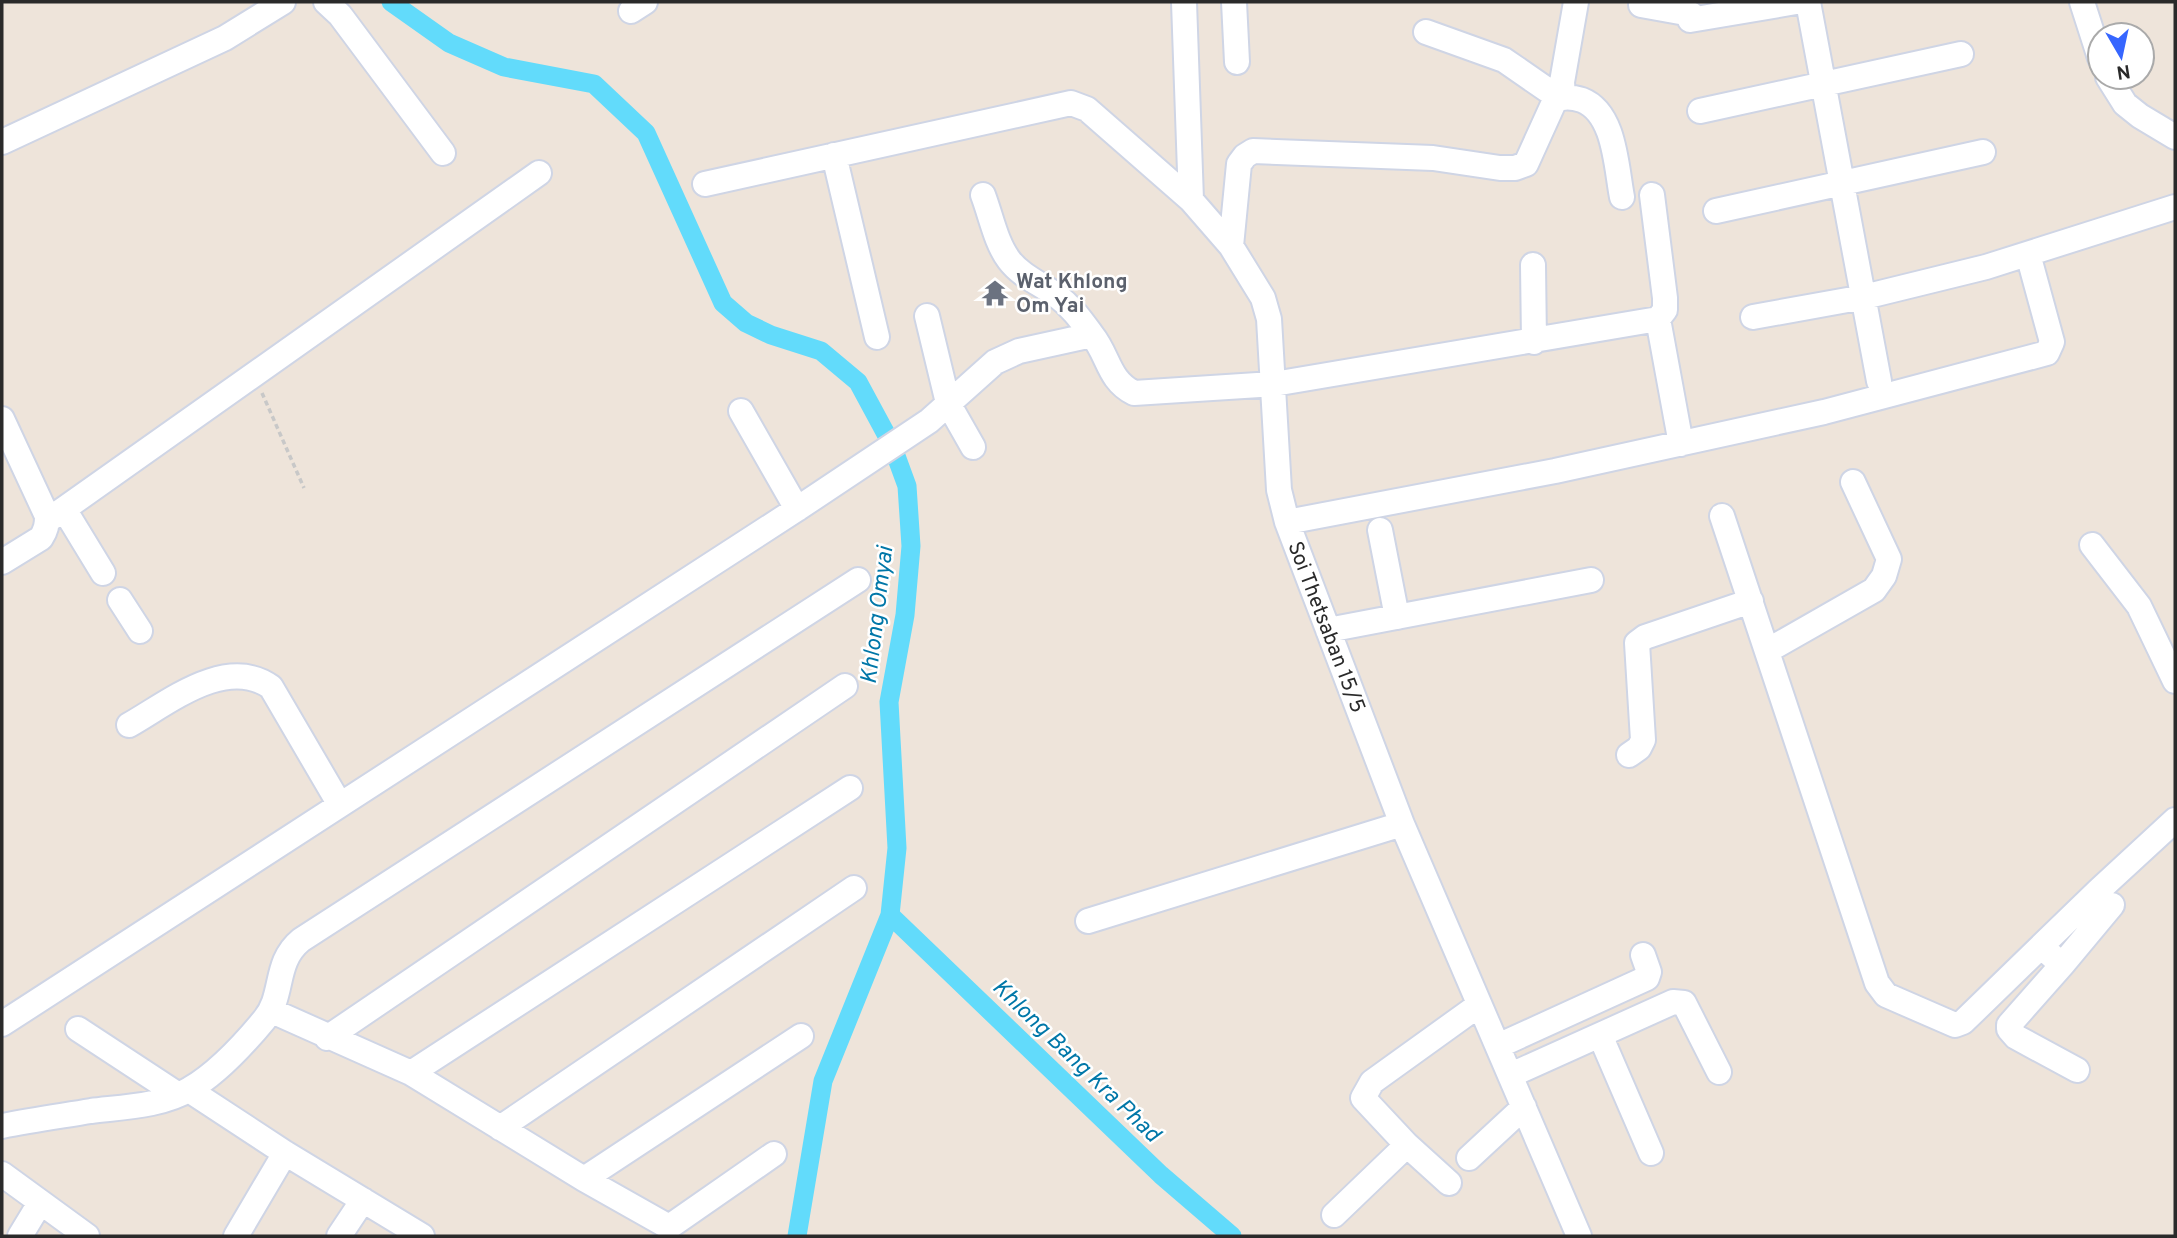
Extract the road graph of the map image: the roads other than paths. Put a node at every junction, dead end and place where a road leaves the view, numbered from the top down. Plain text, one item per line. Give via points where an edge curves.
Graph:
1 (283, 2) edge
2 (326, 2) edge
3 (1184, 2) edge
4 (1234, 2) edge
5 (1576, 2) edge
6 (1796, 2) edge
7 (1808, 2) edge
8 (2082, 2) edge
9 (1641, 5) dead end
10 (1690, 19) edge
11 (2088, 21) edge
12 (1426, 32) dead end
13 (1961, 54) dead end
14 (1237, 62) dead end
15 (1824, 84) junction
16 (2117, 91) edge
17 (1561, 97) junction
18 (1700, 110) dead end
19 (2175, 137) edge
20 (2, 142) edge
21 (1983, 152) dead end
22 (443, 153) dead end
23 (834, 155) junction
24 (539, 173) dead end
25 (1842, 183) junction
26 (705, 184) dead end
27 (983, 195) dead end
28 (1652, 195) dead end
29 (1622, 197) dead end
30 (1192, 200) junction
31 (2175, 207) edge
32 (1716, 211) dead end
33 (1231, 246) junction
34 (2028, 254) junction
35 (1533, 265) dead end
36 (1864, 297) junction
37 (927, 316) dead end
38 (1753, 317) dead end
39 (1658, 319) junction
40 (1092, 335) junction
41 (877, 337) dead end
42 (1534, 342) junction
43 (1879, 381) dead end
44 (1274, 384) junction
45 (948, 403) junction
46 (741, 411) dead end
47 (2, 419) edge
48 (1681, 443) junction
49 (973, 447) dead end
50 (1853, 482) dead end
51 (797, 509) junction
52 (56, 515) junction
53 (1722, 516) dead end
54 (1286, 522) junction
55 (1380, 530) dead end
56 (2092, 545) dead end
57 (2, 562) edge
58 (103, 573) dead end
59 (858, 580) dead end
60 (1591, 580) dead end
61 (120, 600) dead end
62 (1751, 601) junction
63 (1397, 617) junction
64 (1328, 630) junction
65 (140, 631) dead end
66 (1767, 651) junction
67 (2175, 681) edge
68 (845, 686) dead end
69 (129, 725) dead end
70 (1629, 755) dead end
71 (850, 788) dead end
72 (340, 805) junction
73 (2175, 820) edge
74 (1402, 824) junction
75 (854, 888) dead end
76 (2112, 905) dead end
77 (1088, 921) dead end
78 (2042, 947) junction
79 (1643, 955) dead end
80 (2062, 965) junction
81 (1479, 1004) junction
82 (272, 1011) junction
83 (2, 1024) edge
84 (78, 1029) dead end
85 (1600, 1035) junction
86 (801, 1036) dead end
87 (327, 1038) junction
88 (1498, 1046) junction
89 (2077, 1070) dead end
90 (1719, 1072) dead end
91 (411, 1073) junction
92 (1511, 1075) junction
93 (183, 1092) junction
94 (1524, 1107) junction
95 (2, 1126) edge
96 (500, 1128) junction
97 (1407, 1145) junction
98 (285, 1153) junction
99 (1651, 1153) dead end
100 (774, 1154) dead end
101 (1469, 1158) dead end
102 (2, 1174) edge
103 (584, 1179) junction
104 (1449, 1183) dead end
105 (363, 1200) junction
106 (40, 1203) junction
107 (1334, 1215) dead end
108 (675, 1232) edge
109 (20, 1236) edge
110 (88, 1236) edge
111 (236, 1236) edge
112 (339, 1236) edge
113 (422, 1236) edge
114 (1579, 1236) edge

1 - 20 street via 225,38
2 - 22 street
3 - 30 street
4 - 14 street
5 - 17 street
6 - 10 street
7 - 15 street
8 - 11 street
9 - 10 street
12 - 17 street via 1504,60
13 - 15 street
15 - 18 street
15 - 25 street
16 - 19 street via 2140,116
17 - 29 street via 1590,104 1601,114 1608,126
17 - 33 street via 1555,100 1522,167 1433,158 1253,152 1239,164
21 - 25 street
23 - 26 street, Soi Thetsaban 15/5
23 - 30 street, Soi Thetsaban 15/5 via 1071,103 1087,109
23 - 41 street
24 - 52 street
25 - 32 street
25 - 36 street
27 - 40 street via 1011,263 1074,310
28 - 39 street via 1665,298 1665,310
30 - 33 street, Soi Thetsaban 15/5
31 - 34 street
33 - 44 street, Soi Thetsaban 15/5 via 1267,309
34 - 36 street
34 - 48 street via 2052,342 2047,353 1824,412
35 - 42 street
36 - 38 street
36 - 43 street
37 - 45 street
39 - 42 street
39 - 48 street
40 - 44 street via 1120,386 1134,393
40 - 45 street via 1019,351 995,362
42 - 44 street
44 - 54 street, Soi Thetsaban 15/5 via 1279,490
45 - 49 street
45 - 51 street via 929,421
46 - 51 street
47 - 52 street via 47,516
48 - 54 street
50 - 66 street via 1889,559 1884,576 1874,590
51 - 72 street
52 - 57 street via 41,538
52 - 58 street
53 - 62 street
54 - 64 street, Soi Thetsaban 15/5
55 - 63 street
56 - 67 street via 2139,606
59 - 82 street via 301,940 284,962
60 - 63 street
61 - 65 street
62 - 66 street
62 - 70 street via 1645,636 1637,643 1643,740
63 - 64 street
64 - 74 street, Soi Thetsaban 15/5
66 - 78 street via 1880,990 1955,1025 1969,1018
68 - 87 street
69 - 72 street via 208,680 249,677 265,683
71 - 91 street
72 - 83 street
73 - 78 street
74 - 77 street
74 - 81 street, Soi Thetsaban 15/5
75 - 96 street
76 - 80 street
78 - 80 street
79 - 88 street via 1647,978
80 - 89 street via 2009,1029
81 - 88 street, Soi Thetsaban 15/5
81 - 97 street via 1372,1082 1364,1093 1363,1098
82 - 87 street
82 - 93 street via 245,1044
84 - 93 street
85 - 90 street via 1673,1002 1684,1003
85 - 92 street
85 - 99 street
86 - 103 street
87 - 91 street
88 - 92 street, Soi Thetsaban 15/5
91 - 96 street
92 - 94 street, Soi Thetsaban 15/5
93 - 95 street via 148,1104
93 - 98 street
94 - 101 street
94 - 114 street, Soi Thetsaban 15/5
96 - 103 street
97 - 104 street
97 - 107 street
98 - 105 street
98 - 111 street
100 - 108 street
102 - 106 street
103 - 108 street
105 - 112 street
105 - 113 street
106 - 109 street
106 - 110 street

